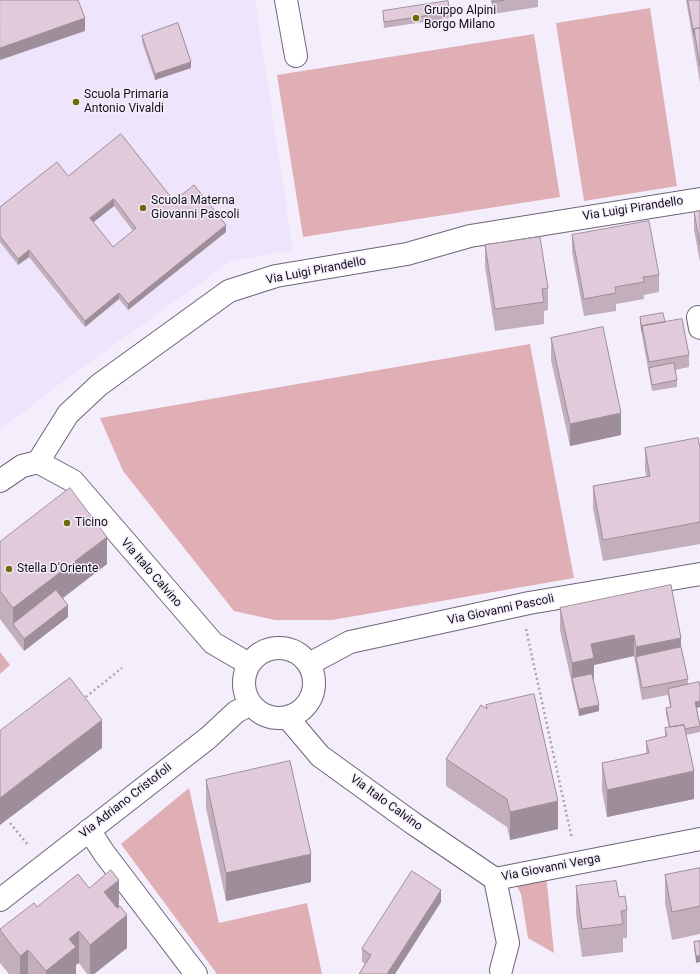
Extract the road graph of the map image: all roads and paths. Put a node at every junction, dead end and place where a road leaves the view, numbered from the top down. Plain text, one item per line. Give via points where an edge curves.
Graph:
1 (286, 0) edge
2 (296, 56) dead end
3 (700, 198) edge
4 (38, 462) junction
5 (0, 481) edge
6 (700, 574) edge
7 (525, 626) dead end
8 (250, 664) junction
9 (309, 664) junction
10 (122, 668) dead end
11 (80, 702) edge
12 (251, 704) junction
13 (287, 717) junction
14 (10, 823) dead end
15 (89, 830) junction
16 (700, 839) edge
17 (28, 845) dead end
18 (574, 846) dead end
19 (495, 879) junction
20 (0, 900) edge
21 (503, 973) edge
22 (196, 974) edge

1 - 2 street
3 - 4 street, Via Luigi Pirandello via 470,236 407,254 276,276 229,291 99,385 68,414
4 - 5 street via 22,466
4 - 8 street, Via Italo Calvino via 73,481 213,643
6 - 9 street, Via Giovanni Pascoli via 529,603 350,642
7 - 18 path
8 - 9 street via 262,652 279,648 296,652
8 - 12 street via 244,688
9 - 13 street via 314,682 310,700 304,708
10 - 11 path
12 - 13 street via 267,716
12 - 15 street, Via Adriano Cristofoli via 236,712 208,738
13 - 19 street, Via Italo Calvino via 320,756
14 - 17 path
15 - 20 street, Via Adriano Cristofoli
15 - 22 street
16 - 19 street, Via Giovanni Verga
19 - 21 street, Via Giovanni Verga via 508,943

